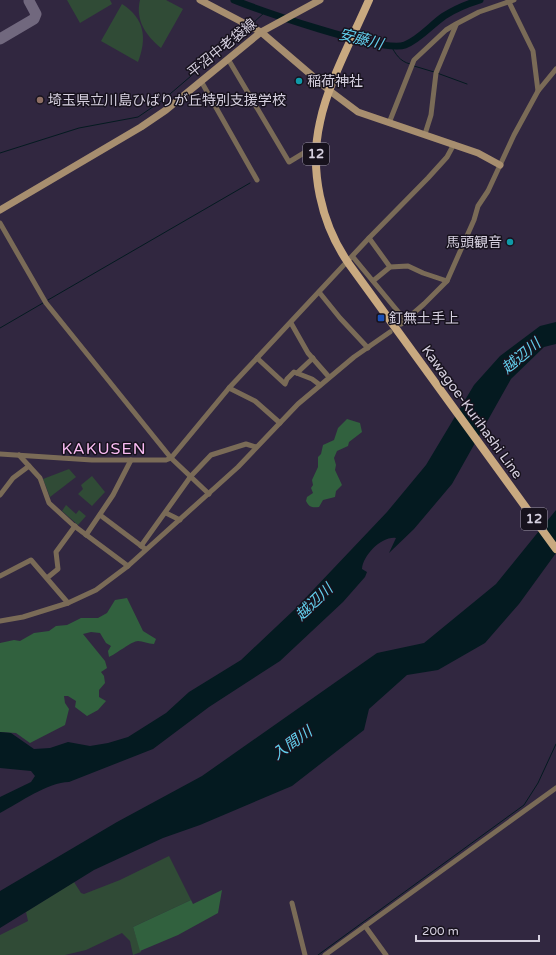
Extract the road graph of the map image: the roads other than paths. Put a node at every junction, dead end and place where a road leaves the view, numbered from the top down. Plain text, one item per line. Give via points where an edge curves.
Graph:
1 (200, 0) edge
2 (320, 0) edge
3 (369, 0) edge
4 (510, 1) edge
5 (456, 24) junction
6 (258, 30) junction
7 (228, 59) junction
8 (556, 69) edge
9 (201, 81) junction
10 (330, 91) junction
11 (538, 91) junction
12 (389, 123) junction
13 (425, 134) junction
14 (454, 144) junction
15 (317, 145) junction
16 (500, 165) junction
17 (257, 180) dead end
18 (0, 210) edge
19 (0, 223) edge
20 (369, 238) junction
21 (350, 261) junction
22 (390, 267) junction
23 (374, 281) junction
24 (447, 281) junction
25 (320, 292) junction
26 (290, 323) junction
27 (390, 332) dead end
28 (368, 348) junction
29 (257, 358) junction
30 (313, 358) junction
31 (297, 373) junction
32 (330, 377) junction
33 (320, 385) junction
34 (229, 388) junction
35 (280, 423) junction
36 (256, 447) junction
37 (0, 454) edge
38 (19, 455) junction
39 (171, 458) junction
40 (131, 460) junction
41 (29, 466) junction
42 (191, 476) junction
43 (209, 494) junction
44 (0, 495) edge
45 (166, 513) junction
46 (100, 515) junction
47 (180, 520) junction
48 (75, 526) junction
49 (86, 535) junction
50 (141, 546) junction
51 (556, 549) edge
52 (146, 550) junction
53 (128, 566) junction
54 (0, 576) edge
55 (47, 578) junction
56 (68, 603) junction
57 (0, 621) edge
58 (556, 788) edge
59 (292, 904) dead end
60 (365, 926) junction
61 (305, 955) edge
62 (325, 955) edge
63 (386, 955) edge

1 - 6 main road
2 - 6 main road, 平沼中老袋線
3 - 10 main road, Kawagoe-Kurihashi Line / 12
4 - 5 street via 479,12
4 - 11 street via 533,51
5 - 12 street via 414,60
5 - 13 street via 436,73 431,115
6 - 7 main road, 平沼中老袋線
6 - 10 main road
7 - 9 main road, 平沼中老袋線
7 - 15 street via 289,162
8 - 11 street
9 - 17 street
9 - 18 main road, 平沼中老袋線 via 141,127
10 - 12 main road via 358,112
10 - 15 main road, Kawagoe-Kurihashi Line / 12 via 320,120
11 - 16 street
12 - 13 main road
13 - 14 main road
14 - 16 main road
14 - 20 street via 442,163
15 - 21 main road, Kawagoe-Kurihashi Line / 12 via 320,198 333,235
16 - 24 street via 478,206
19 - 39 street via 46,303
20 - 21 street
20 - 22 street
21 - 23 street
21 - 25 street
21 - 51 main road, Kawagoe-Kurihashi Line / 12 via 403,339
22 - 23 street
22 - 24 street via 408,266
23 - 24 street via 403,322
25 - 26 street
25 - 28 street via 344,324
26 - 29 street
26 - 30 street
27 - 28 street
28 - 32 street
29 - 31 street via 285,384 287,378 294,372
29 - 34 street
30 - 31 street
30 - 32 street
31 - 33 street
32 - 33 street
33 - 35 street
34 - 35 street via 255,400
34 - 39 street
35 - 36 street
36 - 42 street via 246,444 213,453
36 - 43 street
37 - 38 street
38 - 40 street
38 - 41 street
39 - 40 street
39 - 42 street
40 - 46 street
41 - 44 street via 13,478
41 - 48 street via 40,478 49,503
42 - 43 street
42 - 45 street
43 - 47 street
45 - 47 street
45 - 50 street
46 - 49 street
46 - 50 street
47 - 52 street
48 - 49 street
48 - 55 street via 56,552 58,569
49 - 53 street
50 - 52 street
52 - 53 street
53 - 56 street via 96,590
54 - 55 street via 31,560
55 - 56 street
56 - 57 street via 23,617
58 - 60 street
59 - 61 street
60 - 62 street
60 - 63 street

